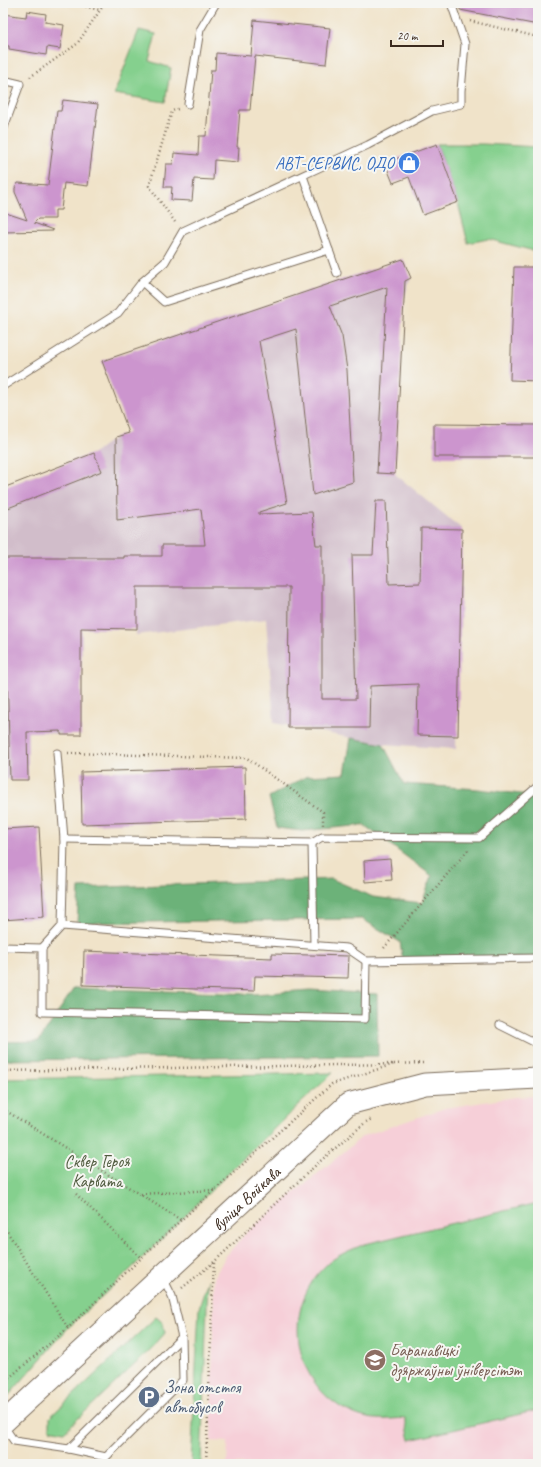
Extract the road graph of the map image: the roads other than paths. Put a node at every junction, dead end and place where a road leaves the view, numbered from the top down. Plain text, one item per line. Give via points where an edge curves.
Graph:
1 (216, 3) edge
2 (451, 3) edge
3 (3, 80) edge
4 (188, 104) road end
5 (3, 130) edge
6 (303, 176) junction
7 (329, 250) junction
8 (337, 273) dead end
9 (142, 282) junction
10 (3, 386) edge
11 (57, 753) road end
12 (538, 786) edge
13 (64, 839) junction
14 (312, 843) junction
15 (62, 926) junction
16 (314, 945) junction
17 (3, 948) edge
18 (42, 948) junction
19 (538, 958) edge
20 (369, 961) junction
21 (500, 1025) dead end
22 (538, 1044) edge
23 (538, 1078) edge
24 (162, 1276) junction
25 (182, 1337) junction
26 (3, 1424) edge
27 (69, 1449) junction

1 - 4 lane via 200,30
2 - 6 lane via 465,44 461,104 432,111
3 - 5 lane via 20,84
6 - 7 lane
6 - 9 lane via 183,231 165,262
7 - 8 lane
7 - 9 lane via 164,302
9 - 10 lane via 118,313
11 - 13 lane
12 - 14 lane via 479,838 322,837
13 - 14 lane
13 - 15 lane
14 - 16 lane
15 - 16 lane
15 - 18 lane
16 - 20 lane via 347,948
17 - 18 lane
18 - 20 lane via 42,1012 366,1019
19 - 20 lane
21 - 22 lane
23 - 24 main road, вуліца Войкава via 425,1084 348,1104
24 - 25 lane via 172,1296
24 - 26 main road, вуліца Войкава
25 - 27 lane
25 - 27 lane via 183,1380 106,1457
26 - 27 lane via 14,1441

